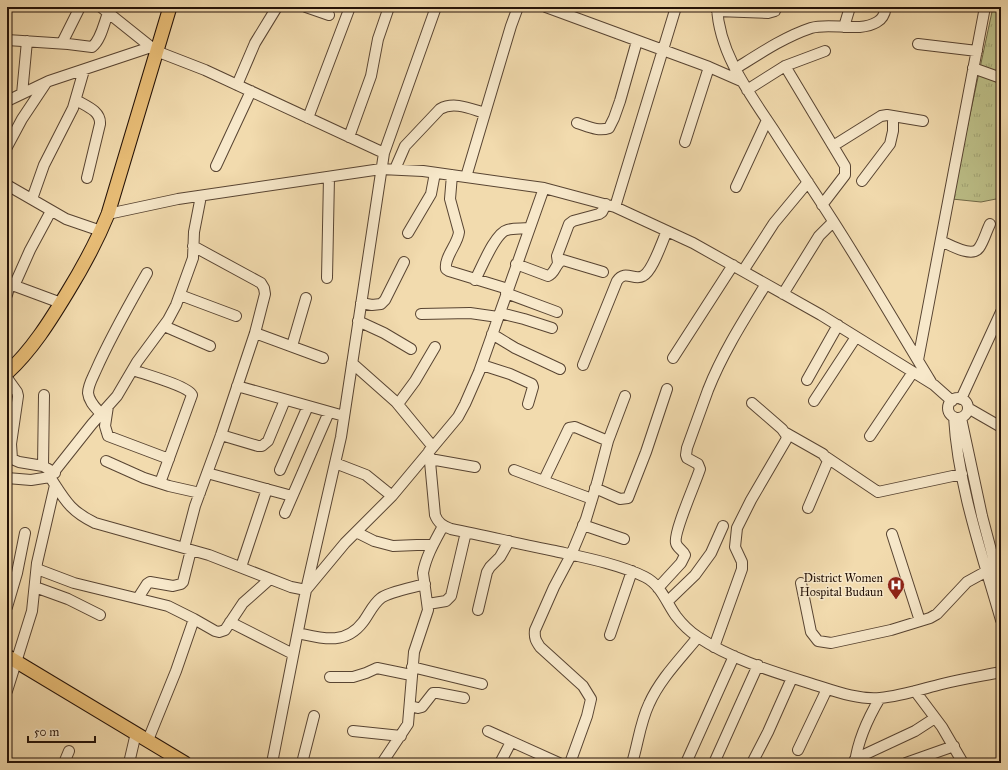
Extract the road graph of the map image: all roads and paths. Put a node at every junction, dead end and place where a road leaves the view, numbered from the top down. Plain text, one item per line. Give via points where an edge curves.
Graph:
1 (80, 7) edge
2 (170, 7) edge
3 (277, 7) edge
4 (306, 7) edge
5 (350, 7) edge
6 (389, 7) edge
7 (436, 7) edge
8 (518, 7) edge
9 (546, 7) edge
10 (676, 7) edge
11 (776, 7) edge
12 (850, 7) edge
13 (886, 7) edge
14 (985, 7) edge
15 (717, 9) edge
16 (105, 10) edge
17 (329, 15) dead end
18 (844, 27) junction
19 (7, 40) edge
20 (27, 41) junction
21 (637, 41) junction
22 (62, 43) junction
23 (918, 44) dead end
24 (154, 49) junction
25 (663, 50) junction
26 (825, 51) dead end
27 (976, 51) junction
28 (785, 66) junction
29 (710, 67) junction
30 (973, 68) junction
31 (735, 69) junction
32 (84, 70) junction
33 (1001, 78) edge
34 (46, 82) junction
35 (237, 84) junction
36 (744, 85) junction
37 (251, 91) junction
38 (22, 94) junction
39 (76, 100) junction
40 (7, 101) edge
41 (485, 113) junction
42 (893, 116) junction
43 (308, 118) junction
44 (767, 120) junction
45 (923, 121) dead end
46 (577, 123) dead end
47 (349, 137) junction
48 (685, 142) dead end
49 (833, 146) junction
50 (7, 147) edge
51 (384, 152) junction
52 (216, 166) dead end
53 (381, 169) junction
54 (395, 169) junction
55 (435, 172) junction
56 (452, 175) junction
57 (329, 176) junction
58 (466, 177) junction
59 (87, 178) dead end
60 (862, 181) dead end
61 (808, 182) junction
62 (8, 187) edge
63 (736, 187) dead end
64 (544, 188) junction
65 (202, 196) junction
66 (32, 199) junction
67 (611, 205) junction
68 (822, 205) junction
69 (52, 211) junction
70 (108, 214) junction
71 (833, 222) junction
72 (990, 224) dead end
73 (529, 228) junction
74 (101, 231) junction
75 (667, 231) junction
76 (408, 233) dead end
77 (941, 241) junction
78 (193, 246) junction
79 (404, 262) dead end
80 (558, 263) junction
81 (516, 264) junction
82 (733, 265) junction
83 (743, 271) junction
84 (603, 272) dead end
85 (147, 273) dead end
86 (327, 278) dead end
87 (475, 280) junction
88 (10, 284) edge
89 (766, 284) junction
90 (507, 291) junction
91 (783, 294) junction
92 (7, 295) edge
93 (180, 295) junction
94 (306, 298) dead end
95 (61, 303) junction
96 (361, 303) junction
97 (557, 312) dead end
98 (1001, 312) edge
99 (421, 314) dead end
100 (499, 315) junction
101 (236, 316) dead end
102 (358, 321) junction
103 (838, 325) junction
104 (164, 326) junction
105 (552, 328) dead end
106 (255, 333) junction
107 (492, 334) junction
108 (856, 337) junction
109 (210, 346) dead end
110 (292, 346) junction
111 (435, 347) dead end
112 (411, 349) dead end
113 (323, 358) dead end
114 (673, 358) dead end
115 (918, 360) junction
116 (352, 363) junction
117 (482, 365) junction
118 (583, 365) dead end
119 (560, 369) dead end
120 (133, 370) junction
121 (913, 372) junction
122 (7, 373) edge
123 (7, 378) edge
124 (807, 380) dead end
125 (934, 385) junction
126 (238, 386) junction
127 (667, 389) dead end
128 (44, 395) dead end
129 (625, 396) dead end
130 (285, 400) junction
131 (956, 400) junction
132 (814, 401) dead end
133 (752, 403) dead end
134 (398, 404) junction
135 (528, 404) dead end
136 (108, 406) junction
137 (308, 406) junction
138 (968, 408) junction
139 (329, 412) junction
140 (101, 414) junction
141 (344, 416) junction
142 (957, 417) junction
143 (1001, 427) edge
144 (786, 432) junction
145 (221, 435) junction
146 (870, 436) dead end
147 (608, 441) junction
148 (9, 444) edge
149 (431, 452) junction
150 (826, 457) junction
151 (169, 459) junction
152 (106, 461) dead end
153 (335, 463) junction
154 (43, 466) junction
155 (475, 467) dead end
156 (280, 470) dead end
157 (514, 470) dead end
158 (207, 473) junction
159 (962, 474) junction
160 (7, 478) edge
161 (53, 478) junction
162 (544, 480) junction
163 (160, 483) junction
164 (595, 488) junction
165 (266, 489) junction
166 (200, 493) junction
167 (292, 496) junction
168 (392, 496) junction
169 (592, 499) junction
170 (808, 508) dead end
171 (284, 513) dead end
172 (583, 525) junction
173 (443, 526) junction
174 (723, 526) dead end
175 (356, 532) junction
176 (466, 532) junction
177 (24, 533) dead end
178 (892, 534) dead end
179 (624, 539) dead end
180 (508, 541) junction
181 (433, 545) junction
182 (188, 549) junction
183 (571, 555) junction
184 (241, 567) junction
185 (37, 569) junction
186 (632, 571) junction
187 (987, 571) junction
188 (270, 578) junction
189 (801, 583) dead end
190 (425, 584) junction
191 (35, 587) junction
192 (658, 588) junction
193 (1001, 588) edge
194 (306, 590) junction
195 (138, 598) junction
196 (668, 601) junction
197 (428, 604) junction
198 (7, 608) edge
199 (478, 610) dead end
200 (100, 615) dead end
201 (194, 618) junction
202 (1001, 620) edge
203 (920, 621) junction
204 (230, 622) junction
205 (298, 633) junction
206 (610, 635) dead end
207 (698, 637) junction
208 (714, 647) junction
209 (294, 654) junction
210 (734, 656) junction
211 (12, 658) edge
212 (758, 665) junction
213 (412, 671) junction
214 (1001, 672) edge
215 (330, 677) dead end
216 (792, 678) junction
217 (482, 684) dead end
218 (827, 688) junction
219 (7, 691) edge
220 (915, 691) junction
221 (464, 698) dead end
222 (880, 698) junction
223 (410, 706) junction
224 (314, 716) dead end
225 (935, 718) junction
226 (353, 730) dead end
227 (488, 731) dead end
228 (401, 736) junction
229 (142, 737) junction
230 (511, 742) junction
231 (954, 746) junction
232 (69, 750) dead end
233 (798, 750) dead end
234 (855, 761) edge
235 (64, 763) edge
236 (130, 763) edge
237 (185, 763) edge
238 (272, 763) edge
239 (302, 763) edge
240 (382, 763) edge
241 (500, 763) edge
242 (559, 763) edge
243 (570, 763) edge
244 (632, 763) edge
245 (686, 763) edge
246 (714, 763) edge
247 (752, 763) edge
248 (906, 763) edge
249 (963, 763) edge

1 - 22 street
2 - 24 main road
3 - 35 street via 255,43
4 - 17 street
5 - 43 street
6 - 47 street via 378,39 371,76
7 - 51 street
8 - 41 street
9 - 21 street
10 - 25 street
11 - 15 street via 768,13
12 - 18 street
13 - 18 street via 878,22
14 - 27 street
15 - 31 street via 717,21
16 - 22 street via 95,44 86,46
16 - 24 street
18 - 31 street via 830,25 811,28 773,45
19 - 20 street
20 - 22 street
20 - 38 street
21 - 25 street
21 - 46 street via 620,101 609,128 598,130
23 - 27 street
24 - 32 street
24 - 35 street
24 - 70 main road
25 - 29 street
25 - 67 street
26 - 28 street
27 - 30 street
28 - 36 street
28 - 49 street
29 - 36 street
29 - 48 street
30 - 33 street
30 - 77 street
31 - 36 street
32 - 34 street
32 - 39 street
34 - 38 street
34 - 50 street
35 - 37 street
36 - 44 street
37 - 43 street
37 - 52 street
38 - 40 street
39 - 59 street via 96,112 100,118
39 - 66 street via 44,165
41 - 54 street via 459,106 440,109 405,146
41 - 58 street
42 - 45 street
42 - 49 street via 876,118
42 - 60 street via 890,144
43 - 47 street
44 - 61 street
44 - 63 street
47 - 51 street
49 - 68 street via 846,171
51 - 53 street
53 - 54 street
53 - 57 street
53 - 96 street
54 - 55 street
55 - 56 street
55 - 76 street via 431,194
56 - 58 street
56 - 87 street via 450,199 460,232 446,269
57 - 65 street
57 - 86 street
58 - 64 street
61 - 68 street
61 - 83 street via 774,223
62 - 66 street
64 - 67 street
64 - 73 street
65 - 70 street
65 - 78 street
66 - 69 street
67 - 75 street
67 - 80 street via 599,214 573,221 566,227 557,256
68 - 71 street
69 - 74 street via 66,219
69 - 88 street
70 - 74 main road
71 - 91 street via 819,236
71 - 115 street
72 - 77 street via 976,251 968,252
73 - 81 street
73 - 87 street via 503,232
74 - 95 main road
75 - 82 street
75 - 118 street via 648,272 639,277 624,275 617,281
77 - 115 street
78 - 93 street via 192,258
78 - 106 street via 261,283 265,294
79 - 96 street via 381,304
80 - 81 street via 553,274 548,276
80 - 84 street via 563,260
81 - 90 street
82 - 83 street
82 - 114 street
83 - 89 street
85 - 140 street via 106,348 90,384 89,396
87 - 90 street
88 - 92 street
88 - 95 street
89 - 91 street
89 - 192 street via 742,321 708,389 686,454 700,469 675,540 685,555 684,559
90 - 97 street
90 - 100 street
91 - 103 street
93 - 101 street
93 - 104 street
94 - 110 street
95 - 122 main road via 49,324
96 - 102 street
98 - 131 street
99 - 100 street
100 - 105 street via 524,319
100 - 107 street
102 - 112 street
102 - 116 street
103 - 108 street
103 - 124 street
104 - 109 street
104 - 120 street
106 - 110 street
106 - 126 street
107 - 117 street
107 - 119 street
108 - 121 street
108 - 132 street
110 - 113 street
111 - 134 street
115 - 125 street
116 - 134 street
116 - 141 street
117 - 135 street via 529,382 533,387
117 - 149 street via 458,416
120 - 136 street
120 - 151 street via 191,392
121 - 125 street
121 - 146 street
123 - 148 street via 18,396
125 - 131 street
126 - 130 street
126 - 145 street
127 - 164 street via 628,498 620,498
128 - 154 street
129 - 147 street
130 - 137 street
130 - 145 street via 265,445 258,446
131 - 138 street via 966,402
131 - 142 street via 950,403 949,410
133 - 144 street
134 - 149 street
136 - 140 street
136 - 151 street via 105,426 108,436
137 - 139 street
137 - 156 street
138 - 142 street via 966,414
138 - 143 street
139 - 141 street
139 - 167 street
140 - 161 street
141 - 153 street
142 - 159 street via 955,434
142 - 193 street
144 - 150 street
144 - 208 street via 786,440 737,528 735,546 742,562 742,569
145 - 158 street
147 - 162 street via 575,427 569,428
147 - 164 street
148 - 154 street via 12,459 15,461
149 - 155 street
149 - 168 street
149 - 173 street via 435,515
150 - 159 street via 878,492
150 - 170 street via 828,461
151 - 163 street
152 - 163 street
153 - 168 street via 366,475
153 - 194 street
154 - 161 street
157 - 162 street
158 - 165 street
158 - 166 street
159 - 187 street
160 - 161 street
161 - 182 street via 70,507 87,519
161 - 185 street
162 - 169 street
163 - 166 street
164 - 169 street
165 - 167 street
165 - 184 street
166 - 182 street
167 - 171 street
168 - 175 street
169 - 172 street
172 - 179 street
172 - 183 street
173 - 176 street
173 - 181 street
174 - 196 street via 711,553 695,575
175 - 181 street via 374,541 393,546
175 - 194 street
176 - 180 street
176 - 197 street via 451,596 446,601
177 - 198 street via 17,573
178 - 203 street
180 - 183 street
180 - 199 street via 500,557 487,572
181 - 190 street via 424,567
182 - 184 street
182 - 195 street via 181,584 173,586 150,582
183 - 186 street
183 - 243 street via 537,623 534,636 540,647 583,686 591,699
184 - 188 street
185 - 191 street
185 - 195 street via 74,583
186 - 192 street via 646,577
186 - 206 street
187 - 202 street
187 - 203 street via 967,582 937,614
188 - 194 street
188 - 204 street via 243,603
189 - 203 street via 811,632 818,641 831,643
190 - 197 street
190 - 205 street via 384,596 375,603 360,626 341,637 333,640
191 - 200 street via 68,599
191 - 211 street via 32,612
192 - 196 street
194 - 205 street
195 - 201 street via 168,606
196 - 207 street via 676,616
197 - 213 street via 427,615 416,645
201 - 204 street via 220,632 225,630
201 - 229 street via 176,671
204 - 209 street
205 - 209 street
207 - 208 street
207 - 244 street via 651,698
208 - 210 street
209 - 238 street
210 - 212 street
210 - 245 street
211 - 219 street
211 - 229 main road
212 - 216 street
212 - 246 street
213 - 215 street via 377,668 353,677
213 - 217 street
213 - 223 street
214 - 220 street
216 - 218 street
216 - 247 street
218 - 222 street via 848,695
218 - 233 street
220 - 222 street
220 - 225 street
221 - 223 street via 433,693 422,707
222 - 234 street via 870,714
223 - 228 street via 408,724
224 - 239 street
225 - 231 street
225 - 234 street via 915,732
226 - 228 street
227 - 230 street
228 - 240 street
229 - 236 street
229 - 237 main road
230 - 241 street
230 - 242 street
231 - 248 street
231 - 249 street
232 - 235 street

